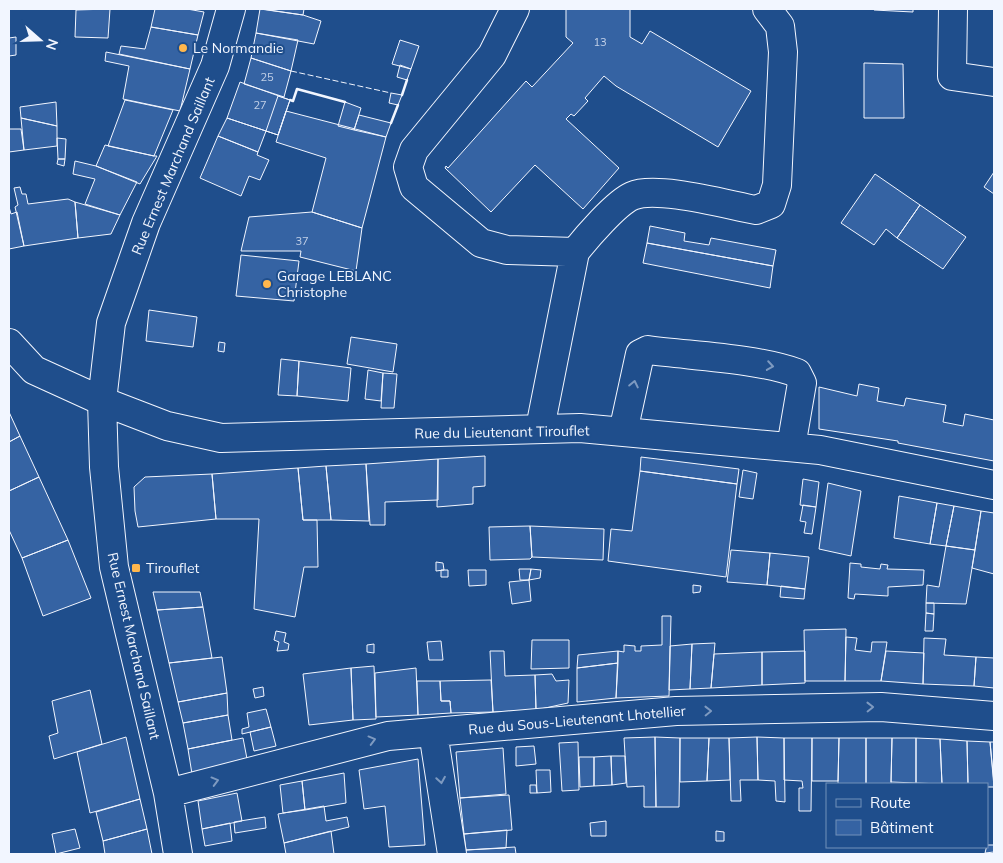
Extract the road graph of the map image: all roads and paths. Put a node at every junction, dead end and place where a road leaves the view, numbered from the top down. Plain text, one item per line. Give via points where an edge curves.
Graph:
1 (230, 9) edge
2 (767, 9) edge
3 (953, 9) edge
4 (509, 12) edge
5 (994, 82) edge
6 (575, 252) junction
7 (9, 343) edge
8 (102, 400) junction
9 (540, 428) junction
10 (623, 432) junction
11 (791, 447) junction
12 (994, 485) edge
13 (994, 716) edge
14 (433, 732) junction
15 (168, 793) junction
16 (178, 854) edge
17 (452, 854) edge

1 - 8 street, Rue Ernest Marchand Saillant via 215,66 146,223 111,323
2 - 6 street via 780,26 783,52 777,184 771,204 756,210 653,192 631,196 591,231
3 - 5 street via 952,76
4 - 6 street via 492,54 414,150 408,167 414,187 481,243 507,250
6 - 9 street
7 - 8 street, Rue du Lieutenant Tirouflet via 34,370
8 - 9 street, Rue du Lieutenant Tirouflet via 167,426 221,438
8 - 15 street, Rue Ernest Marchand Saillant via 104,467 114,567
9 - 10 street, Rue du Lieutenant Tirouflet
10 - 11 street, Rue du Lieutenant Tirouflet
10 -> 11 street via 640,354 648,350 797,373 802,384
11 - 12 street, Rue du Lieutenant Tirouflet
14 -> 13 street, Rue du Sous-Lieutenant Lhotellier via 676,711 880,707
15 -> 14 street, Rue du Sous-Lieutenant Lhotellier via 388,736
14 -> 17 street
15 - 16 street, Rue Ernest Marchand Saillant

